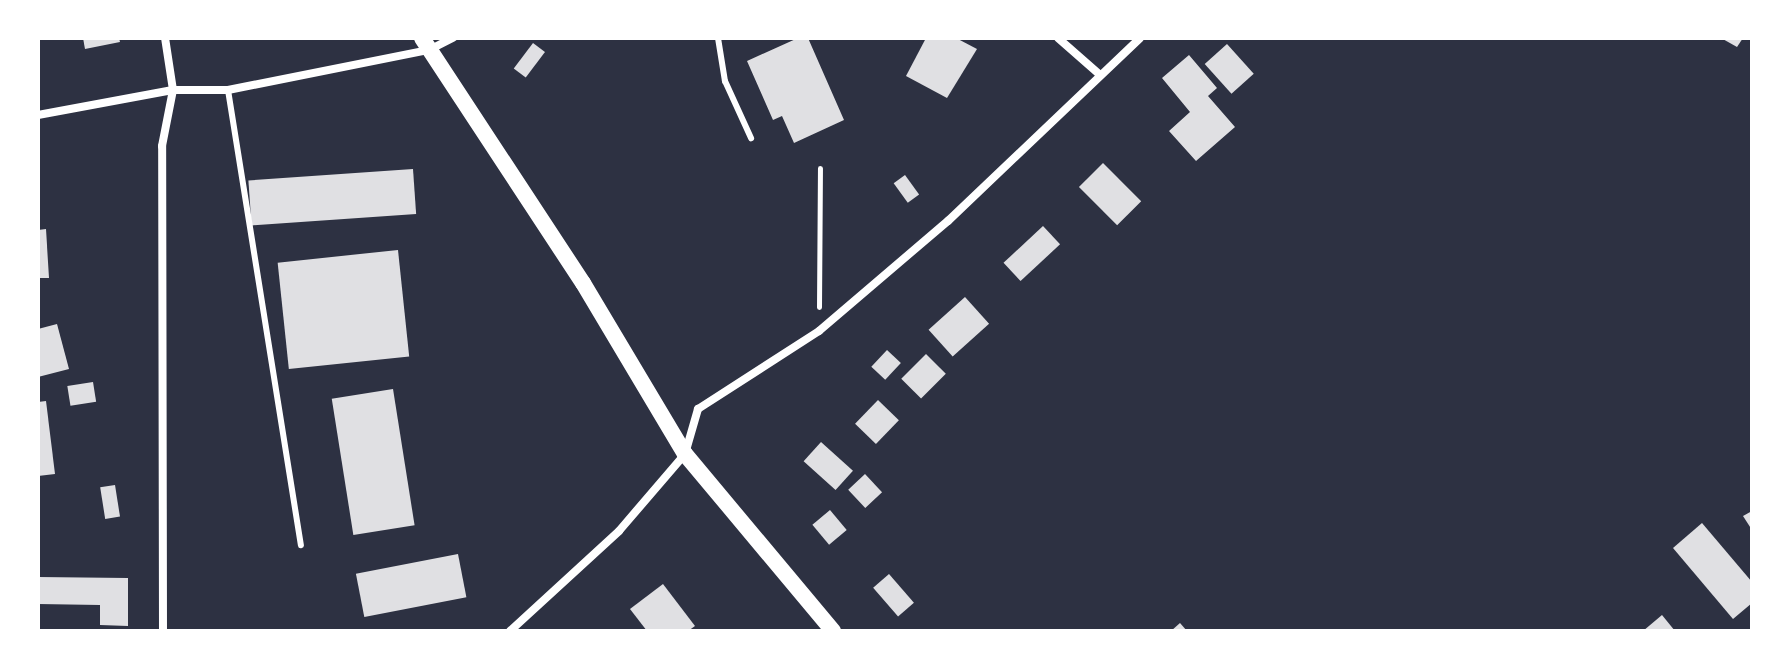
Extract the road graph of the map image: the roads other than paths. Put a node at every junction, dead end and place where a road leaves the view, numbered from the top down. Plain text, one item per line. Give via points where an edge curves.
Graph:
1 (165, 38) edge
2 (453, 38) edge
3 (718, 38) edge
4 (1058, 38) edge
5 (1140, 38) edge
6 (425, 44) edge
7 (1099, 74) junction
8 (173, 90) junction
9 (228, 90) junction
10 (38, 115) edge
11 (751, 138) dead end
12 (685, 454) junction
13 (301, 545) dead end
14 (163, 631) edge
15 (510, 631) edge
16 (833, 631) edge

1 - 8 street
2 - 6 street
3 - 11 lane via 725,81
4 - 7 street
5 - 7 street
6 - 9 street
6 - 12 main road via 583,283
7 - 12 street via 948,221 819,331 698,409
8 - 9 street
8 - 10 street
8 - 14 street via 162,146
9 - 13 lane
12 - 15 street via 619,531
12 - 16 main road

